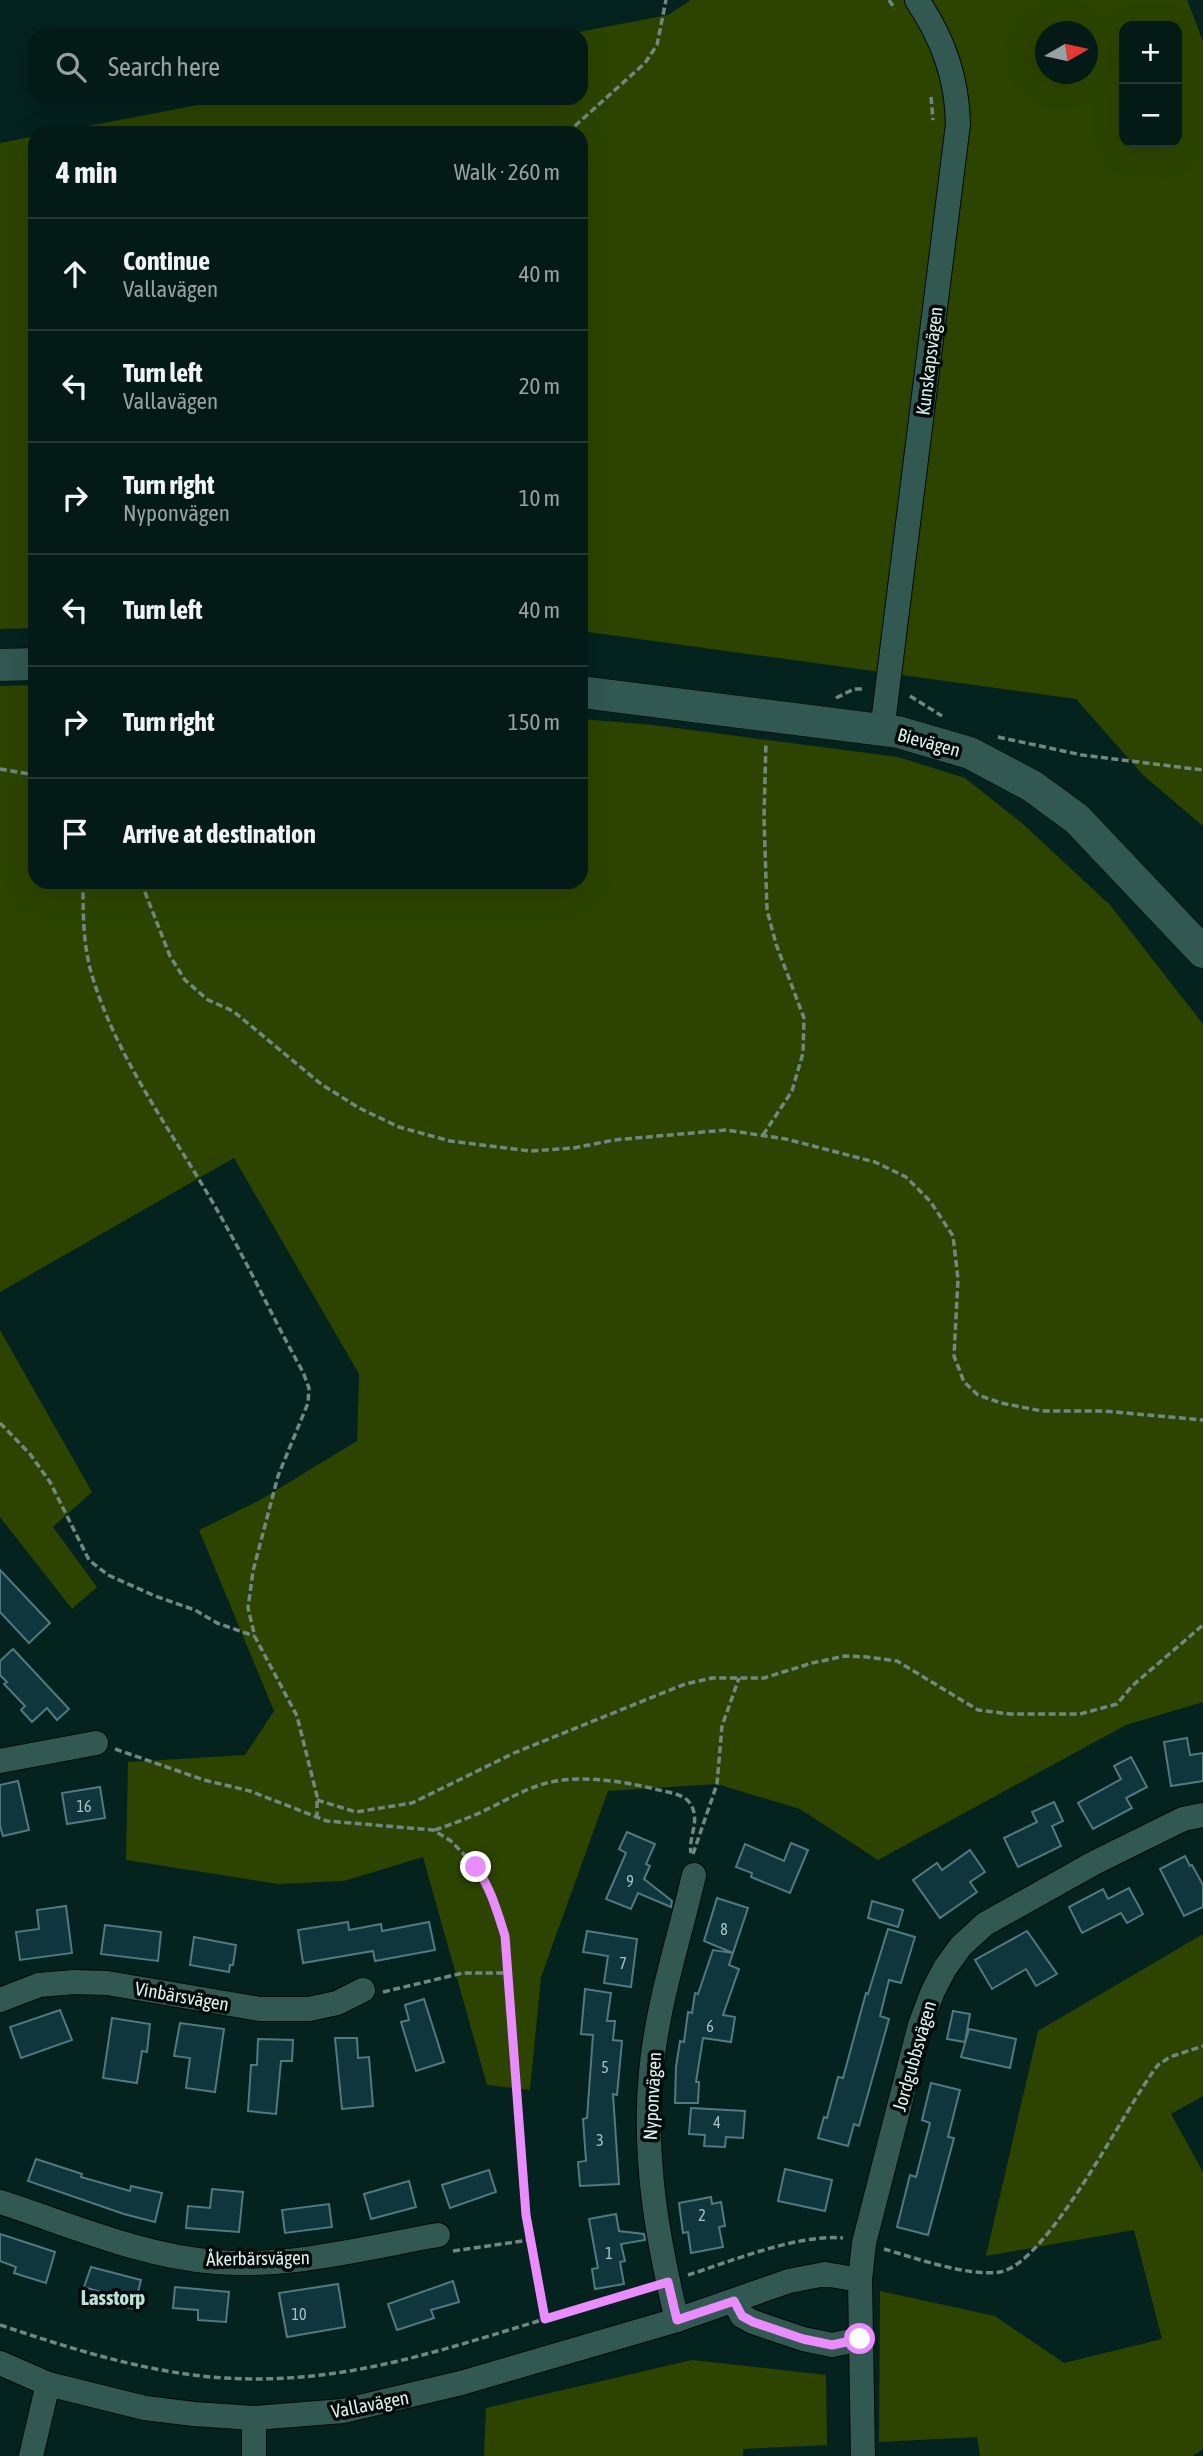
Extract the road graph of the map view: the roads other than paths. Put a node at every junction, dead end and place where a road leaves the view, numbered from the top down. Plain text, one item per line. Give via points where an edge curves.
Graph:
1 (909, 9) edge
2 (0, 664) edge
3 (28, 664) edge
4 (588, 693) edge
5 (882, 731) junction
6 (1203, 952) edge
7 (96, 1743) road end
8 (0, 1761) edge
9 (1203, 1815) edge
10 (693, 1866) road end
11 (363, 1990) road end
12 (0, 2000) edge
13 (0, 2202) edge
14 (438, 2235) road end
15 (860, 2280) junction
16 (734, 2301) junction
17 (677, 2320) junction
18 (860, 2339) junction
19 (0, 2363) edge
20 (48, 2384) junction
21 (254, 2418) junction
22 (31, 2456) edge
23 (254, 2456) edge
24 (863, 2456) edge

1 - 5 street, Kunskapsvägen via 935,30 950,66 958,124
2 - 3 street
4 - 5 street, Bievägen
5 - 6 street, Bievägen via 970,753 1032,786 1097,839
7 - 8 street
9 - 15 street, Jordgubbsvägen via 1183,1818 1094,1863 985,1924 961,1946 933,1991 920,2025 864,2243
10 - 17 street, Nyponvägen via 651,2070 648,2118 653,2206
11 - 12 street, Vinbärsvägen via 337,2003 309,2009 260,2009 107,1983 74,1982 39,1985
13 - 14 street, Åkerbärsvägen via 142,2248 217,2262 316,2258
15 - 16 street, Vallavägen via 825,2274 789,2281
15 - 18 street, Jordgubbsvägen
16 - 17 street, Vallavägen
16 - 18 street via 742,2316 803,2339 832,2345
17 - 21 street, Vallavägen via 398,2400 343,2412
18 - 24 street, Jordgubbsvägen
19 - 20 street, Vallavägen
20 - 21 street, Vallavägen via 145,2407
20 - 22 street
21 - 23 street

